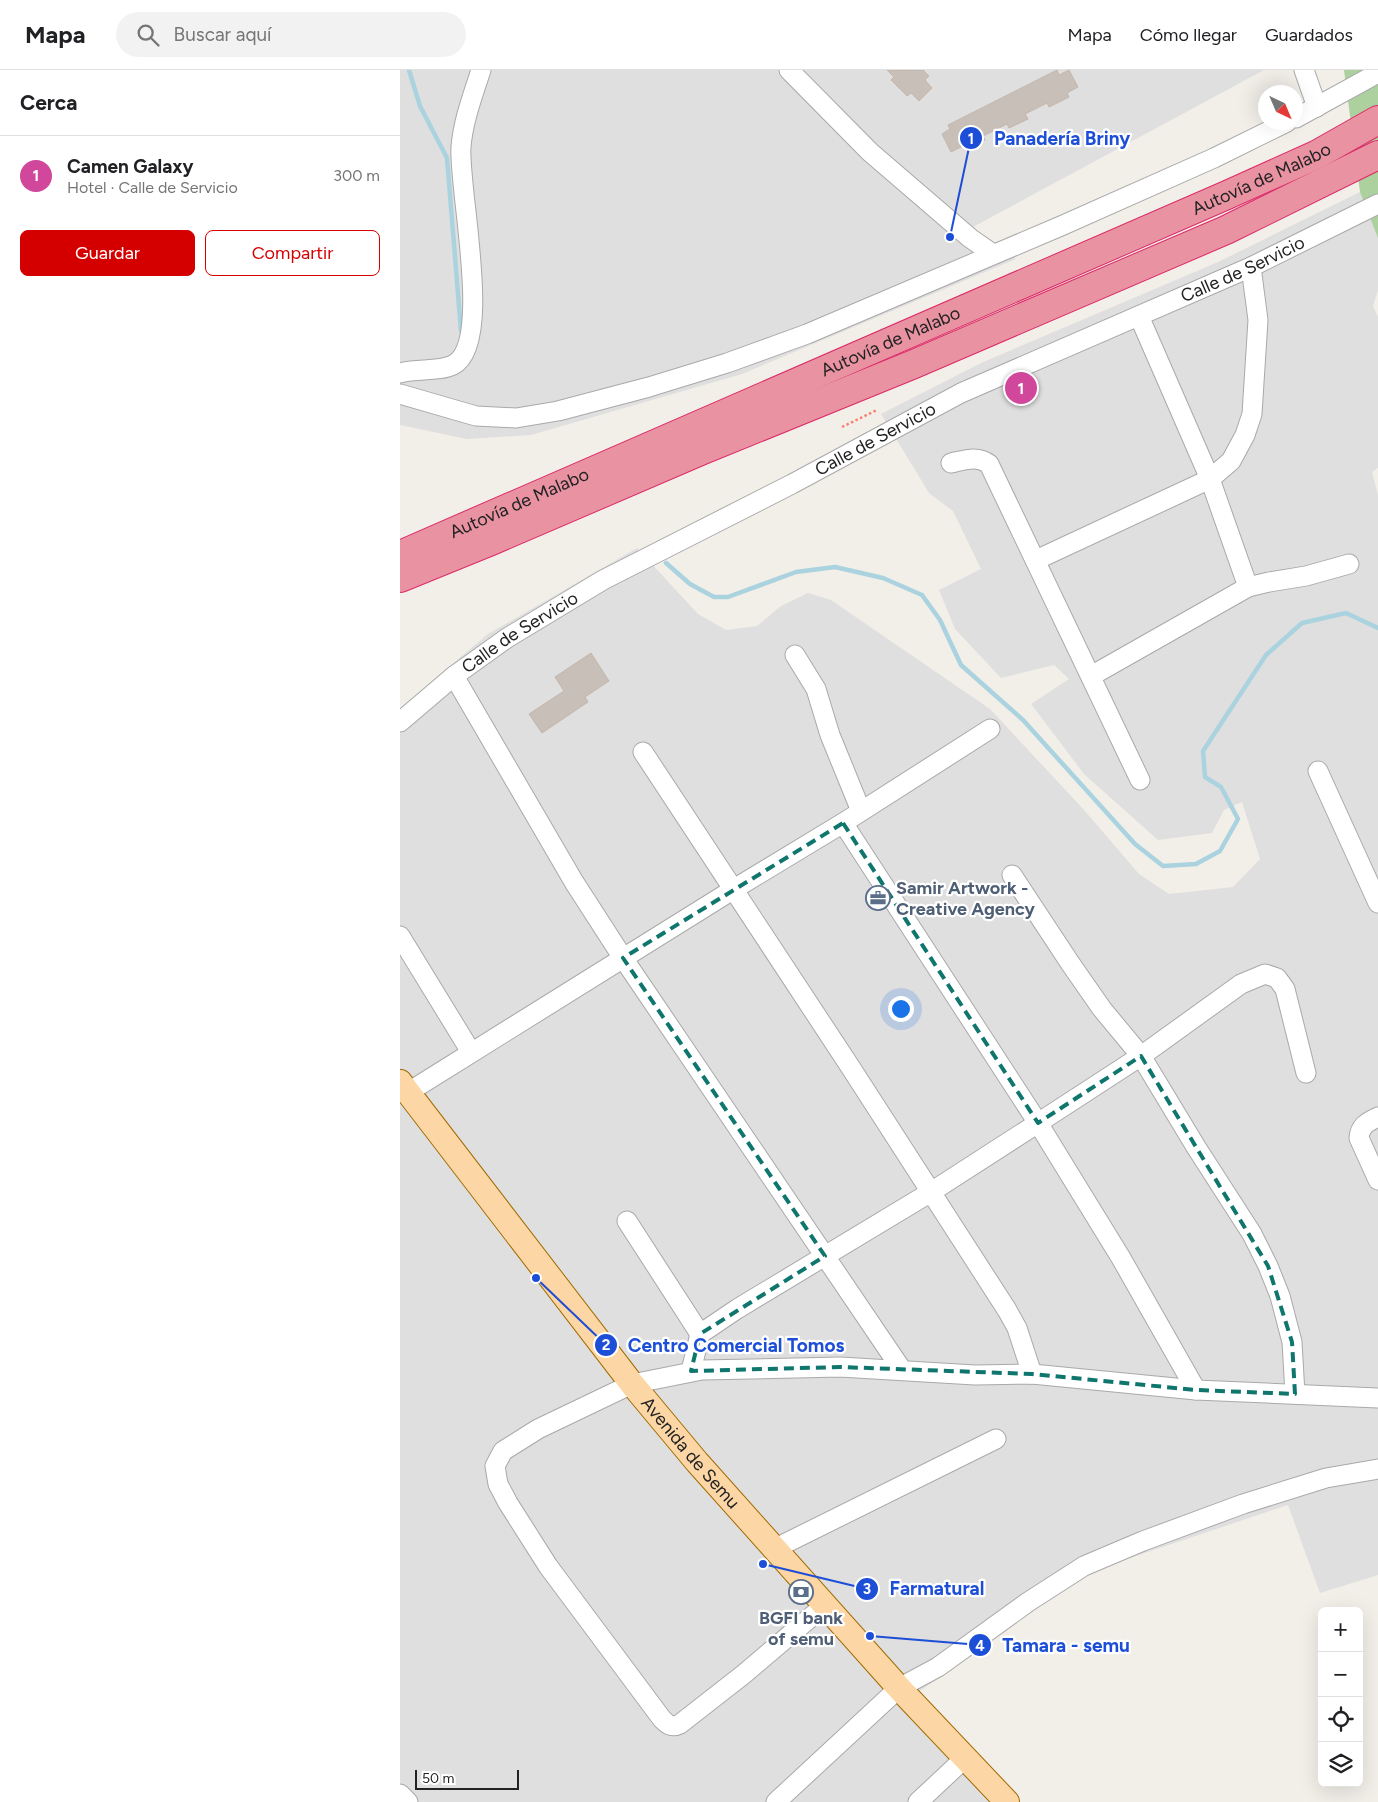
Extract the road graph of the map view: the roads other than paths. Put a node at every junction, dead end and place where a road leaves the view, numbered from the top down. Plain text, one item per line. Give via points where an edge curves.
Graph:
1 (481, 70) edge
2 (789, 70) edge
3 (1304, 70) edge
4 (1378, 73) edge
5 (1317, 107) junction
6 (1303, 114) edge
7 (1378, 120) edge
8 (1271, 130) edge
9 (1378, 155) edge
10 (1378, 204) edge
11 (970, 238) junction
12 (993, 254) junction
13 (976, 262) junction
14 (1251, 267) junction
15 (1139, 316) junction
16 (400, 373) edge
17 (400, 394) edge
18 (951, 463) dead end
19 (1210, 479) junction
20 (400, 555) edge
21 (1036, 560) junction
22 (1349, 564) dead end
23 (400, 578) edge
24 (1248, 587) junction
25 (795, 655) dead end
26 (454, 676) junction
27 (1091, 676) junction
28 (400, 722) edge
29 (990, 729) dead end
30 (643, 752) dead end
31 (1318, 771) dead end
32 (1140, 780) dead end
33 (861, 811) junction
34 (844, 824) junction
35 (1012, 875) dead end
36 (734, 889) junction
37 (1378, 903) edge
38 (400, 936) edge
39 (623, 958) junction
40 (471, 1052) junction
41 (1141, 1056) junction
42 (1306, 1073) dead end
43 (404, 1087) edge
44 (1378, 1117) edge
45 (1038, 1123) junction
46 (1378, 1180) edge
47 (931, 1192) junction
48 (627, 1221) dead end
49 (825, 1256) junction
50 (700, 1334) junction
51 (902, 1370) junction
52 (691, 1371) junction
53 (1032, 1374) junction
54 (632, 1384) junction
55 (1196, 1390) junction
56 (1294, 1394) junction
57 (1378, 1398) edge
58 (996, 1439) dead end
59 (1378, 1469) edge
60 (774, 1549) junction
61 (825, 1605) junction
62 (899, 1688) junction
63 (965, 1758) junction
64 (400, 1794) edge
65 (408, 1802) edge
66 (776, 1802) edge
67 (918, 1802) edge
68 (1007, 1802) edge

1 - 16 street via 461,147 472,268 472,329 467,350 453,365
2 - 11 street via 870,152
3 - 5 street
4 - 5 street
5 - 6 street
7 - 20 highway, Autovía de Malabo via 1316,155
8 - 12 street
9 - 23 highway, Autovía de Malabo via 1226,230
10 - 14 street, Calle de Servicio
11 - 12 street
11 - 13 street
12 - 13 street
13 - 17 street via 807,334 727,363 558,411 516,418 476,416
14 - 15 street, Calle de Servicio
14 - 19 street via 1258,320 1252,414 1231,461
15 - 19 street
15 - 26 street, Calle de Servicio via 961,393 792,484 612,575 507,638
18 - 21 street via 977,458 990,464
19 - 21 street
19 - 24 street
21 - 27 street
22 - 24 street
24 - 27 street
25 - 33 street via 816,690 830,735
26 - 28 street, Calle de Servicio
26 - 39 street via 574,882
27 - 32 street
29 - 33 street
30 - 36 street
31 - 37 street
33 - 34 street
34 - 36 street
34 - 45 street
35 - 41 street via 1102,1009
36 - 39 street
36 - 47 street
38 - 40 street
39 - 40 street
39 - 49 street
40 - 43 street
41 - 42 street via 1241,984 1264,974 1277,978 1285,989
41 - 45 street
41 - 56 street via 1252,1234 1268,1266 1292,1342
43 - 54 main road, Avenida de Semu
44 - 46 street via 1364,1125 1359,1138
45 - 47 street
45 - 55 street via 1121,1258
47 - 49 street
47 - 53 street via 1017,1328
48 - 50 street
49 - 50 street
49 - 51 street
50 - 52 street
51 - 52 street via 840,1367
51 - 53 street via 976,1375
52 - 54 street
53 - 55 street
54 - 60 main road, Avenida de Semu
54 - 61 street via 538,1429 503,1451 496,1466 498,1484 548,1566 662,1719 669,1725 680,1724
55 - 56 street
56 - 57 street
58 - 60 street
59 - 62 street via 1326,1478 1244,1504 1084,1566 938,1667
60 - 61 main road, Avenida de Semu
61 - 62 main road, Avenida de Semu
62 - 63 main road, Avenida de Semu
62 - 66 street
63 - 67 street
63 - 68 main road, Avenida de Semu
64 - 65 street

